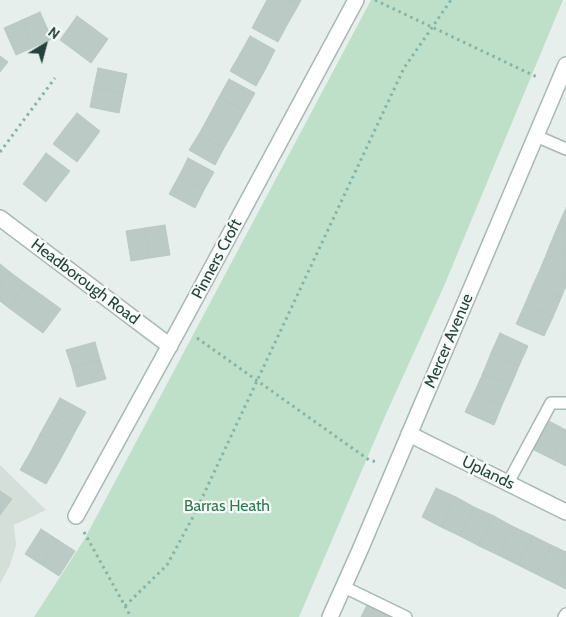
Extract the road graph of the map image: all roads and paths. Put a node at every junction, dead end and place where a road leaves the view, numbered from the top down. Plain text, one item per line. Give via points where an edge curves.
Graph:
1 (356, 0) edge
2 (375, 0) edge
3 (451, 0) edge
4 (431, 28) junction
5 (566, 65) edge
6 (55, 78) dead end
7 (557, 86) junction
8 (536, 136) junction
9 (566, 149) edge
10 (0, 152) edge
11 (0, 218) edge
12 (181, 325) junction
13 (170, 346) junction
14 (257, 380) junction
15 (566, 403) edge
16 (409, 434) junction
17 (395, 468) junction
18 (508, 483) junction
19 (566, 512) edge
20 (76, 516) joint
21 (344, 586) junction
22 (125, 606) junction
23 (131, 617) edge
24 (330, 617) edge
25 (406, 617) edge

1 - 12 street, Pinners Croft
2 - 4 path
3 - 4 path
4 - 7 path
4 - 14 path via 404,68
5 - 7 street, Mercer Avenue
6 - 10 path
7 - 8 street, Mercer Avenue
8 - 9 lane
8 - 16 street, Mercer Avenue
11 - 13 street, Headborough Road
12 - 13 street, Pinners Croft
12 - 14 path
13 - 20 street, Pinners Croft
14 - 17 path via 369,460
14 - 22 path via 167,565
15 - 18 lane via 551,403
16 - 17 street, Mercer Avenue
16 - 18 street, Uplands
17 - 21 street, Mercer Avenue
18 - 19 street, Uplands
20 - 22 path
21 - 24 street, Mercer Avenue
21 - 25 lane
22 - 23 path

